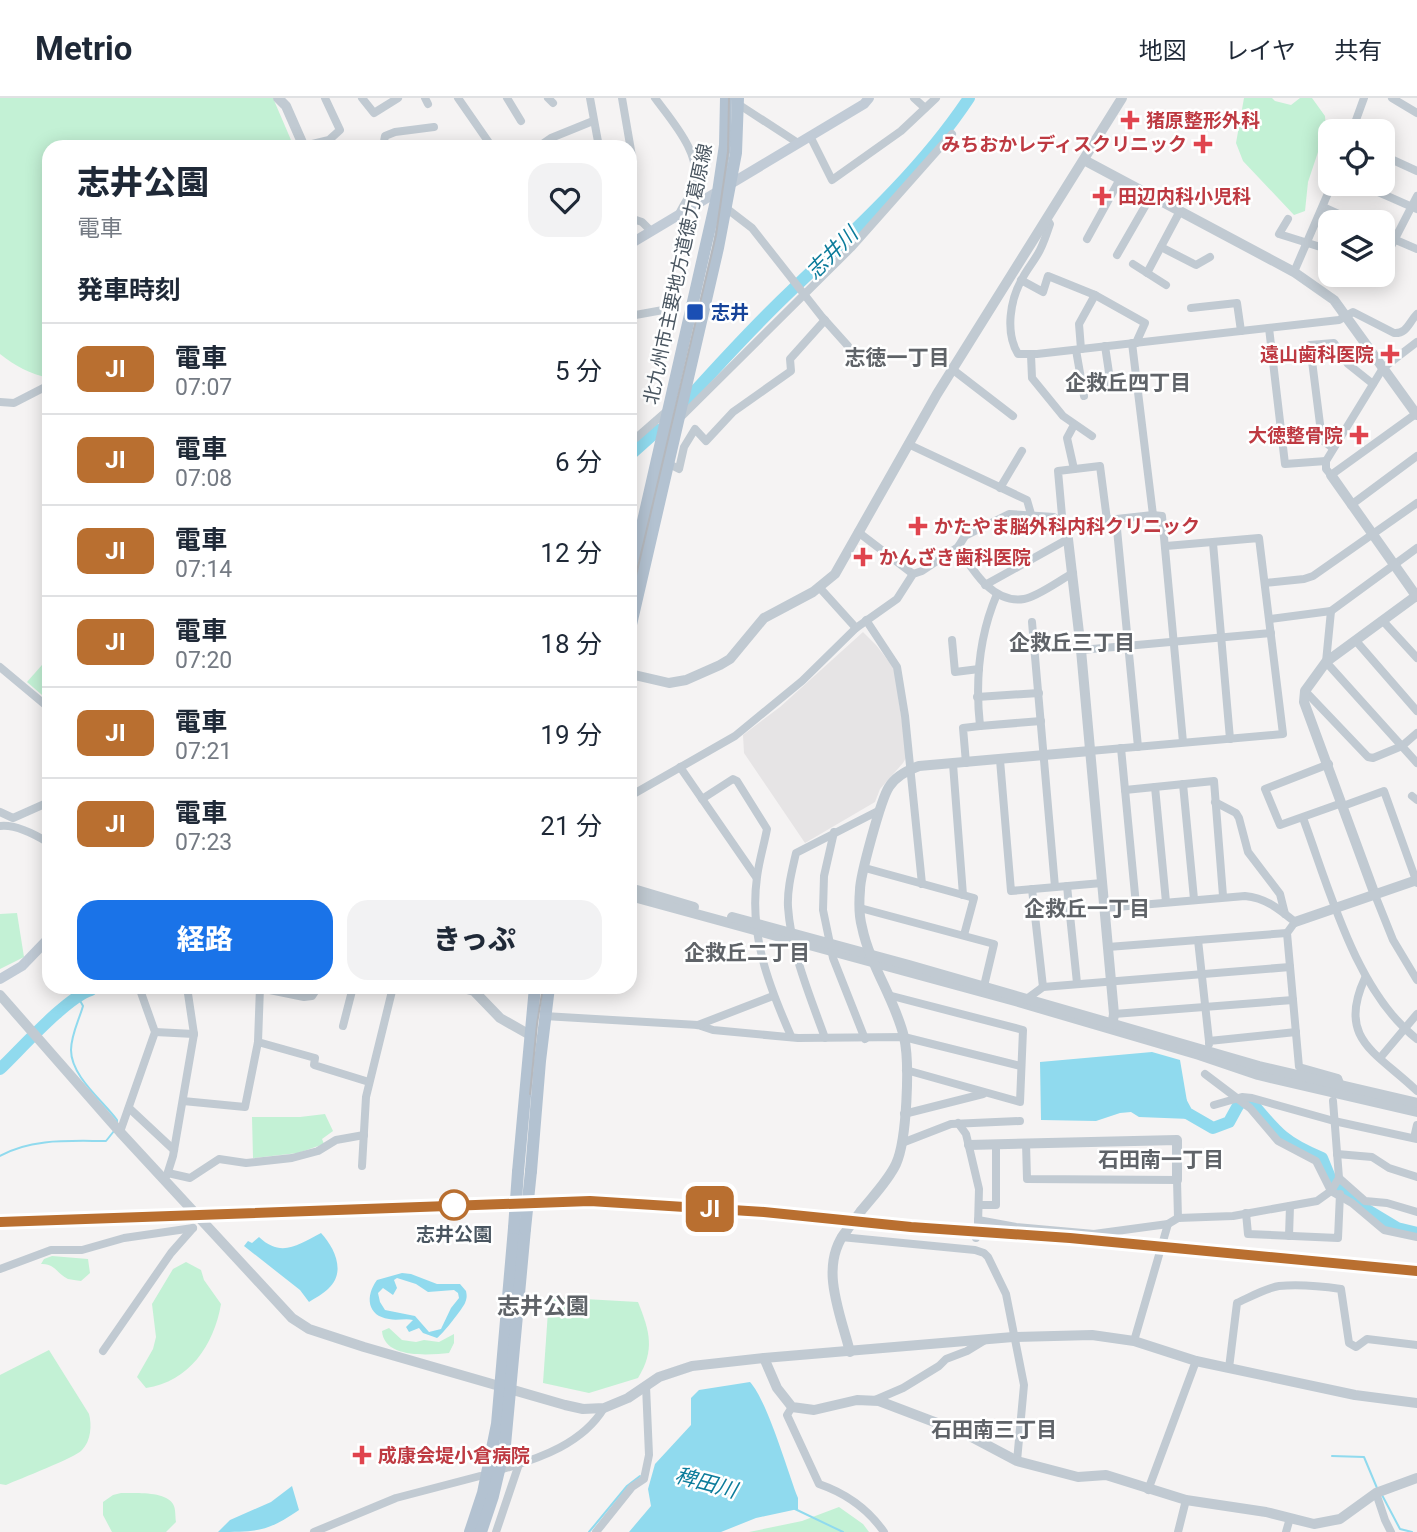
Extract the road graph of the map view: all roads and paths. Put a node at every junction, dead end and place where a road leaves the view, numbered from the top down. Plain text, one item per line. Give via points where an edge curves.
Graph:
1 (278, 98) edge
2 (325, 98) edge
3 (362, 98) edge
4 (398, 98) edge
5 (458, 98) edge
6 (507, 98) edge
7 (590, 98) edge
8 (622, 98) edge
9 (655, 98) edge
10 (869, 98) edge
11 (915, 98) edge
12 (936, 98) edge
13 (1122, 98) edge
14 (1364, 98) edge
15 (1392, 98) edge
16 (734, 100) edge
17 (925, 108) junction
18 (1417, 113) edge
19 (1356, 119) edge
20 (521, 121) dead end
21 (593, 121) junction
22 (434, 127) dead end
23 (952, 134) dead end
24 (810, 136) junction
25 (301, 140) edge
26 (334, 140) edge
27 (384, 140) edge
28 (487, 140) edge
29 (548, 140) edge
30 (597, 140) edge
31 (629, 140) edge
32 (798, 143) junction
33 (1084, 160) junction
34 (1395, 161) edge
35 (1417, 171) edge
36 (1120, 179) junction
37 (730, 185) junction
38 (718, 192) junction
39 (1417, 195) edge
40 (1151, 196) junction
41 (1327, 196) edge
42 (1387, 196) edge
43 (1323, 207) junction
44 (726, 208) junction
45 (1414, 208) edge
46 (1330, 210) edge
47 (1180, 211) junction
48 (680, 212) junction
49 (1048, 219) junction
50 (1289, 219) dead end
51 (637, 220) edge
52 (651, 231) junction
53 (1087, 239) dead end
54 (637, 240) edge
55 (1395, 240) joint
56 (1308, 242) junction
57 (1318, 246) edge
58 (1161, 247) junction
59 (1417, 249) edge
60 (1117, 255) dead end
61 (1210, 257) dead end
62 (1133, 264) dead end
63 (1147, 272) junction
64 (1294, 272) junction
65 (1021, 280) junction
66 (1167, 285) dead end
67 (804, 295) junction
68 (1095, 295) junction
69 (1191, 308) dead end
70 (663, 310) dead end
71 (1417, 314) edge
72 (637, 315) edge
73 (1345, 315) junction
74 (825, 320) junction
75 (1269, 328) junction
76 (1241, 331) junction
77 (1134, 343) junction
78 (1414, 344) edge
79 (848, 346) dead end
80 (1105, 346) junction
81 (1079, 349) junction
82 (1031, 355) junction
83 (1417, 355) edge
84 (1383, 368) junction
85 (953, 369) junction
86 (1373, 384) junction
87 (1111, 386) dead end
88 (42, 389) edge
89 (1084, 396) dead end
90 (0, 402) edge
91 (670, 408) junction
92 (1417, 414) edge
93 (1013, 416) dead end
94 (678, 420) junction
95 (1074, 425) junction
96 (1092, 436) dead end
97 (637, 437) edge
98 (908, 444) junction
99 (1333, 448) junction
100 (1022, 451) dead end
101 (1417, 457) edge
102 (1325, 461) junction
103 (663, 462) junction
104 (1074, 469) junction
105 (1331, 475) junction
106 (1000, 488) junction
107 (1417, 503) edge
108 (1351, 505) junction
109 (1031, 514) junction
110 (1153, 515) junction
111 (1111, 519) junction
112 (1063, 527) junction
113 (858, 532) junction
114 (1372, 535) junction
115 (1068, 539) junction
116 (1213, 543) junction
117 (1166, 546) junction
118 (958, 547) junction
119 (1417, 548) edge
120 (637, 554) edge
121 (1394, 565) junction
122 (913, 573) junction
123 (1073, 573) junction
124 (1265, 583) junction
125 (985, 584) junction
126 (819, 587) junction
127 (637, 594) edge
128 (997, 594) junction
129 (1417, 597) edge
130 (1331, 611) junction
131 (1270, 619) junction
132 (866, 620) junction
133 (1383, 621) junction
134 (1032, 622) dead end
135 (856, 628) junction
136 (1271, 632) junction
137 (1222, 637) junction
138 (952, 640) dead end
139 (1356, 641) junction
140 (1174, 642) junction
141 (1128, 646) junction
142 (1081, 650) junction
143 (1417, 658) edge
144 (1326, 662) junction
145 (0, 667) edge
146 (979, 669) junction
147 (637, 676) edge
148 (1305, 691) junction
149 (1039, 693) junction
150 (977, 696) junction
151 (42, 702) edge
152 (1417, 711) edge
153 (1041, 721) junction
154 (980, 726) junction
155 (1417, 733) edge
156 (1230, 739) junction
157 (1183, 743) junction
158 (1402, 746) junction
159 (1138, 747) junction
160 (1121, 748) junction
161 (1090, 751) junction
162 (1044, 755) junction
163 (1000, 760) junction
164 (965, 763) junction
165 (1417, 763) edge
166 (953, 764) junction
167 (1329, 764) junction
168 (680, 767) junction
169 (909, 770) junction
170 (1183, 784) junction
171 (1155, 787) junction
172 (1125, 790) junction
173 (637, 792) edge
174 (702, 799) junction
175 (1215, 802) junction
176 (1343, 804) junction
177 (42, 806) edge
178 (880, 810) junction
179 (0, 812) edge
180 (1303, 818) junction
181 (0, 826) edge
182 (834, 832) junction
183 (42, 840) edge
184 (865, 868) junction
185 (757, 877) junction
186 (1417, 881) edge
187 (1102, 883) junction
188 (922, 884) junction
189 (1068, 886) junction
190 (1055, 887) junction
191 (637, 890) edge
192 (1032, 890) junction
193 (963, 895) junction
194 (1375, 895) junction
195 (1223, 896) junction
196 (637, 898) edge
197 (1194, 899) junction
198 (1166, 902) junction
199 (1136, 905) junction
200 (860, 908) junction
201 (1105, 908) junction
202 (1336, 908) junction
203 (1285, 915) junction
204 (1295, 922) junction
205 (755, 927) junction
206 (1287, 933) junction
207 (964, 935) junction
208 (792, 936) junction
209 (1198, 940) junction
210 (42, 945) edge
211 (1108, 947) junction
212 (831, 948) junction
213 (872, 958) junction
214 (1290, 967) junction
215 (1202, 974) junction
216 (1416, 977) edge
217 (1365, 978) junction
218 (0, 979) edge
219 (1111, 981) junction
220 (1077, 983) junction
221 (984, 986) junction
222 (1043, 987) junction
223 (141, 994) edge
224 (188, 994) edge
225 (260, 994) edge
226 (289, 994) edge
227 (313, 994) edge
228 (351, 994) edge
229 (392, 994) edge
230 (477, 994) edge
231 (535, 994) edge
232 (548, 994) edge
233 (0, 995) edge
234 (888, 995) junction
235 (774, 996) junction
236 (1028, 998) junction
237 (1293, 1000) junction
238 (1205, 1007) junction
239 (1417, 1014) edge
240 (544, 1016) junction
241 (1113, 1022) junction
242 (698, 1025) junction
243 (343, 1026) dead end
244 (1403, 1028) junction
245 (155, 1032) junction
246 (1296, 1032) junction
247 (194, 1034) junction
248 (530, 1035) junction
249 (791, 1036) junction
250 (904, 1037) junction
251 (825, 1038) junction
252 (865, 1039) junction
253 (1417, 1039) edge
254 (258, 1042) junction
255 (1209, 1046) junction
256 (1380, 1058) junction
257 (1021, 1066) junction
258 (906, 1070) junction
259 (1205, 1074) dead end
260 (369, 1082) junction
261 (1341, 1086) junction
262 (1417, 1091) edge
263 (986, 1093) junction
264 (1238, 1098) junction
265 (183, 1101) junction
266 (1333, 1101) dead end
267 (1417, 1103) edge
268 (1214, 1105) dead end
269 (129, 1108) junction
270 (1417, 1112) edge
271 (904, 1114) junction
272 (1020, 1121) dead end
273 (1334, 1121) junction
274 (958, 1123) junction
275 (1417, 1125) edge
276 (120, 1132) junction
277 (364, 1135) junction
278 (1416, 1138) edge
279 (902, 1143) junction
280 (1026, 1143) junction
281 (996, 1144) junction
282 (969, 1145) junction
283 (174, 1150) junction
284 (1337, 1154) junction
285 (362, 1166) dead end
286 (524, 1171) junction
287 (167, 1177) junction
288 (1417, 1177) edge
289 (1339, 1178) junction
290 (1177, 1180) junction
291 (1336, 1193) junction
292 (1365, 1201) junction
293 (1352, 1203) junction
294 (979, 1205) junction
295 (1290, 1206) junction
296 (1417, 1212) edge
297 (1246, 1213) junction
298 (1178, 1219) junction
299 (978, 1222) junction
300 (204, 1224) junction
301 (1168, 1224) junction
302 (193, 1228) junction
303 (844, 1233) junction
304 (1289, 1236) junction
305 (1417, 1237) edge
306 (975, 1250) junction
307 (0, 1269) edge
308 (1013, 1337) junction
309 (985, 1340) junction
310 (1134, 1341) junction
311 (1417, 1345) edge
312 (103, 1351) dead end
313 (850, 1352) junction
314 (764, 1357) junction
315 (1196, 1361) junction
316 (1229, 1368) junction
317 (646, 1386) junction
318 (506, 1388) junction
319 (874, 1401) junction
320 (1417, 1402) edge
321 (792, 1407) junction
322 (604, 1408) junction
323 (1017, 1461) junction
324 (519, 1464) junction
325 (503, 1469) dead end
326 (480, 1476) dead end
327 (1417, 1478) edge
328 (1148, 1489) junction
329 (1376, 1493) junction
330 (1186, 1500) junction
331 (1290, 1518) junction
332 (314, 1532) edge
333 (470, 1532) edge
334 (481, 1532) edge
335 (496, 1532) edge
336 (596, 1532) edge
337 (884, 1532) edge
338 (1178, 1532) edge
339 (1286, 1532) edge
340 (1391, 1532) edge

1 - 25 street
2 - 26 street via 340,130
3 - 4 street via 374,113
5 - 28 street
6 - 20 street
7 - 21 street
8 - 31 street
9 - 48 street via 691,153 695,170 694,186
10 - 24 main road
11 - 17 street
12 - 17 street
13 - 33 street
14 - 19 street
15 - 18 street
16 - 32 street
16 - 37 main road, 北九州市主要地方道徳力葛原線 via 736,153
16 - 38 main road, 北九州市主要地方道徳力葛原線
17 - 24 street via 832,180
21 - 29 street
21 - 30 street
22 - 27 street via 395,132
23 - 67 street
24 - 32 main road
32 - 37 main road
33 - 36 street
33 - 49 street
34 - 35 street
36 - 40 street
36 - 53 street
37 - 38 main road
37 - 44 main road, 北九州市主要地方道徳力葛原線
38 - 48 main road
38 - 91 main road, 北九州市主要地方道徳力葛原線
39 - 45 street
40 - 47 street
40 - 60 street
41 - 43 street
42 - 45 street
43 - 46 street
43 - 56 street
44 - 67 street via 752,228
44 - 94 main road, 北九州市主要地方道徳力葛原線
45 - 55 street
47 - 58 street
47 - 64 street
48 - 52 main road
49 - 65 street via 1040,250
49 - 85 street
50 - 56 street via 1279,234
51 - 52 street
52 - 54 main road
55 - 59 street
56 - 57 street
56 - 64 street
58 - 61 street via 1196,265
58 - 63 street
62 - 63 street
63 - 66 street
64 - 73 street via 1334,300
65 - 68 street via 1043,292 1048,276
65 - 82 street via 1010,318 1012,336 1018,354
67 - 74 street
67 - 94 street
68 - 77 street via 1145,323
68 - 81 street via 1079,324
69 - 76 street via 1237,303
70 - 72 street
71 - 73 street via 1400,333 1353,312
73 - 75 street via 1339,320
73 - 84 street
74 - 79 street
74 - 103 street via 790,359 790,371 733,412 706,442 695,429 684,447 679,469
75 - 76 street
75 - 102 street via 1285,464
76 - 77 street
77 - 80 street
77 - 110 street
78 - 83 street
78 - 84 street
80 - 81 street
80 - 87 street
81 - 82 street
81 - 89 street
82 - 95 street via 1032,378
84 - 86 street
84 - 92 street
85 - 93 street
85 - 98 street
86 - 99 street
86 - 99 street via 1348,365 1334,343 1310,345 1322,440
88 - 90 street via 14,403
91 - 97 street
91 - 103 main road, 北九州市主要地方道徳力葛原線
92 - 105 street
94 - 103 main road, 北九州市主要地方道徳力葛原線
95 - 96 street
95 - 104 street via 1067,438
98 - 106 street
98 - 113 street
99 - 102 street
100 - 106 street
101 - 108 street
102 - 105 street
103 - 120 main road, 北九州市主要地方道徳力葛原線
103 - 127 main road, 北九州市主要地方道徳力葛原線
104 - 111 street via 1100,466
104 - 112 street via 1058,471
105 - 108 street
106 - 109 street via 1027,500
107 - 114 street
108 - 114 street
109 - 112 street via 1054,517
109 - 118 street via 1009,514 965,536
110 - 111 street
110 - 117 street via 1162,516
111 - 112 street
111 - 141 street
112 - 115 street
113 - 122 street
113 - 126 street via 839,569
114 - 121 street
114 - 124 street via 1313,576
115 - 123 street
115 - 125 street
116 - 117 street
116 - 124 street via 1259,538
116 - 137 street
117 - 140 street
118 - 122 street
118 - 125 street
119 - 121 street
121 - 129 street
121 - 130 street
122 - 132 street via 897,599
123 - 128 street via 1025,599
123 - 142 street
124 - 131 street
125 - 128 street
126 - 135 street
126 - 147 street via 764,618 720,665 669,683
128 - 146 street via 983,631
129 - 133 street
130 - 131 street
130 - 144 street
131 - 136 street
132 - 135 street
132 - 169 street via 897,667
133 - 139 street
133 - 143 street
134 - 149 street
135 - 168 street via 803,681 735,736
136 - 137 street
136 - 156 street via 1283,734
137 - 140 street
137 - 156 street
138 - 146 street via 955,672
139 - 144 street
139 - 152 street
140 - 141 street
140 - 157 street
141 - 142 street
141 - 159 street
142 - 161 street
144 - 148 street
144 - 158 street
145 - 151 street
146 - 150 street
148 - 158 street via 1368,757
148 - 167 street via 1304,702
149 - 150 street
149 - 153 street
150 - 154 street
153 - 154 street
153 - 162 street
154 - 164 street via 963,728
155 - 158 street
156 - 157 street
157 - 159 street
158 - 165 street
159 - 160 street
160 - 161 street
160 - 172 street
161 - 162 street
161 - 187 street
162 - 163 street
162 - 190 street
163 - 164 street
163 - 192 street via 1011,891
164 - 166 street
166 - 169 street
166 - 193 street
167 - 176 street
167 - 180 street via 1265,789 1280,825
168 - 173 street
168 - 174 street
169 - 178 street via 888,787
169 - 188 street
170 - 171 street
170 - 175 street via 1214,781
170 - 197 street
171 - 172 street
171 - 198 street
172 - 199 street
174 - 185 street
174 - 185 street via 730,780 737,781 767,829
175 - 195 street
175 - 203 street via 1240,818 1248,852 1280,894
176 - 180 street
176 - 186 street via 1384,791
176 - 194 street
177 - 179 street via 13,818
178 - 182 street
178 - 184 street
180 - 202 street
181 - 183 street
182 - 208 street via 796,853 788,906
182 - 212 street via 822,892
184 - 188 street
184 - 200 street via 859,887
185 - 205 street
186 - 194 street
187 - 189 street
187 - 201 street
188 - 193 street
189 - 190 street
189 - 220 street
190 - 192 street
191 - 205 street
192 - 222 street
193 - 207 street via 974,898
194 - 202 street
194 - 216 street via 1393,940
195 - 197 street
195 - 203 street via 1257,897
196 - 205 street
197 - 198 street
198 - 199 street
199 - 201 street
200 - 207 street
200 - 213 street
201 - 211 street
202 - 204 street
202 - 217 street
203 - 204 street
204 - 206 street
205 - 208 street
205 - 235 street
206 - 209 street
206 - 214 street
207 - 221 street via 994,944
208 - 212 street
208 - 251 street
209 - 211 street
209 - 215 street
210 - 218 main road via 22,966
211 - 219 street
212 - 213 street
212 - 252 street
213 - 221 street
213 - 234 street
213 - 241 street
214 - 215 street
214 - 237 street
215 - 219 street
215 - 238 street
217 - 244 street
217 - 256 street via 1354,1017 1357,1032
219 - 220 street
219 - 241 street
220 - 222 street
221 - 236 street
222 - 236 street
223 - 245 street
224 - 247 street
225 - 254 street
226 - 227 street
228 - 243 street
229 - 260 street
230 - 248 street via 500,1018
231 - 248 main road
232 - 240 main road
233 - 276 street
234 - 250 street
234 - 257 street via 1023,1030
235 - 242 street
235 - 249 street
236 - 241 street
237 - 238 street
237 - 246 street
238 - 241 street
238 - 255 street
239 - 244 street
240 - 242 street
240 - 286 main road
241 - 255 street
241 - 270 street via 1258,1075
242 - 249 street
244 - 253 street
244 - 256 street
245 - 247 street
245 - 269 street
246 - 255 street
246 - 261 street via 1299,1067 1338,1078
247 - 265 street
248 - 286 main road
249 - 251 street
250 - 252 street
250 - 257 street
250 - 258 street
251 - 252 street
254 - 260 street via 315,1058 314,1065
254 - 265 street via 245,1107
255 - 261 street via 1259,1066
256 - 262 street
257 - 263 street via 1020,1102
258 - 263 street
258 - 271 street
259 - 264 street
260 - 277 street
261 - 267 street
263 - 271 street
264 - 268 street
264 - 273 street
264 - 291 street via 1278,1141 1316,1161
265 - 283 street
266 - 273 street
269 - 276 street
269 - 283 street
271 - 279 street
272 - 274 street
273 - 278 street
273 - 284 street
274 - 279 street
274 - 282 street
275 - 278 street
276 - 287 street
277 - 285 street
277 - 287 street via 336,1140 292,1158 246,1163 219,1159 190,1178
279 - 303 street, bridge via 890,1175
280 - 281 street
280 - 290 street via 1027,1179
280 - 290 street via 1177,1140
281 - 282 street
281 - 294 street via 996,1205
282 - 294 street
283 - 287 street
284 - 288 street via 1372,1157
284 - 289 street
286 - 318 main road, bridge
287 - 300 street
289 - 291 street
289 - 292 street
290 - 298 street
291 - 293 street
291 - 295 street
291 - 304 street via 1339,1238
292 - 293 street
292 - 296 street
293 - 305 street via 1384,1230
294 - 299 street
295 - 297 street
295 - 304 street
297 - 298 street
297 - 304 street via 1248,1234
298 - 301 street
299 - 301 street via 1094,1234
299 - 306 street, bridge
300 - 302 street
300 - 318 street via 292,1318 309,1329
301 - 310 street
302 - 307 street via 124,1238 82,1251 51,1250
302 - 312 street
303 - 306 street
303 - 313 street via 833,1253 832,1275
306 - 308 street via 989,1257 1002,1282
308 - 309 street
308 - 310 street via 1092,1335
308 - 323 street via 1024,1385
309 - 313 street
309 - 319 street
310 - 315 street
311 - 316 street via 1367,1339 1356,1347 1349,1343 1341,1289 1279,1286 1237,1303
313 - 314 street
314 - 317 street via 692,1366
314 - 321 street via 777,1388
315 - 316 street
315 - 328 street
316 - 320 street via 1355,1395
317 - 322 street
317 - 336 street via 649,1455 644,1479 632,1487
318 - 322 street via 583,1409
318 - 333 main road via 486,1483
318 - 334 main road via 505,1446
319 - 321 street via 857,1400 814,1410
319 - 323 street via 966,1434
321 - 337 street via 788,1415 819,1484 845,1494
322 - 324 street via 594,1424 566,1444
323 - 328 street via 1078,1477 1106,1475
324 - 325 street
324 - 335 street
326 - 332 street via 396,1498
327 - 329 street
328 - 330 street
329 - 331 street via 1340,1519 1314,1524
329 - 340 street
330 - 331 street
330 - 338 street
331 - 339 street

